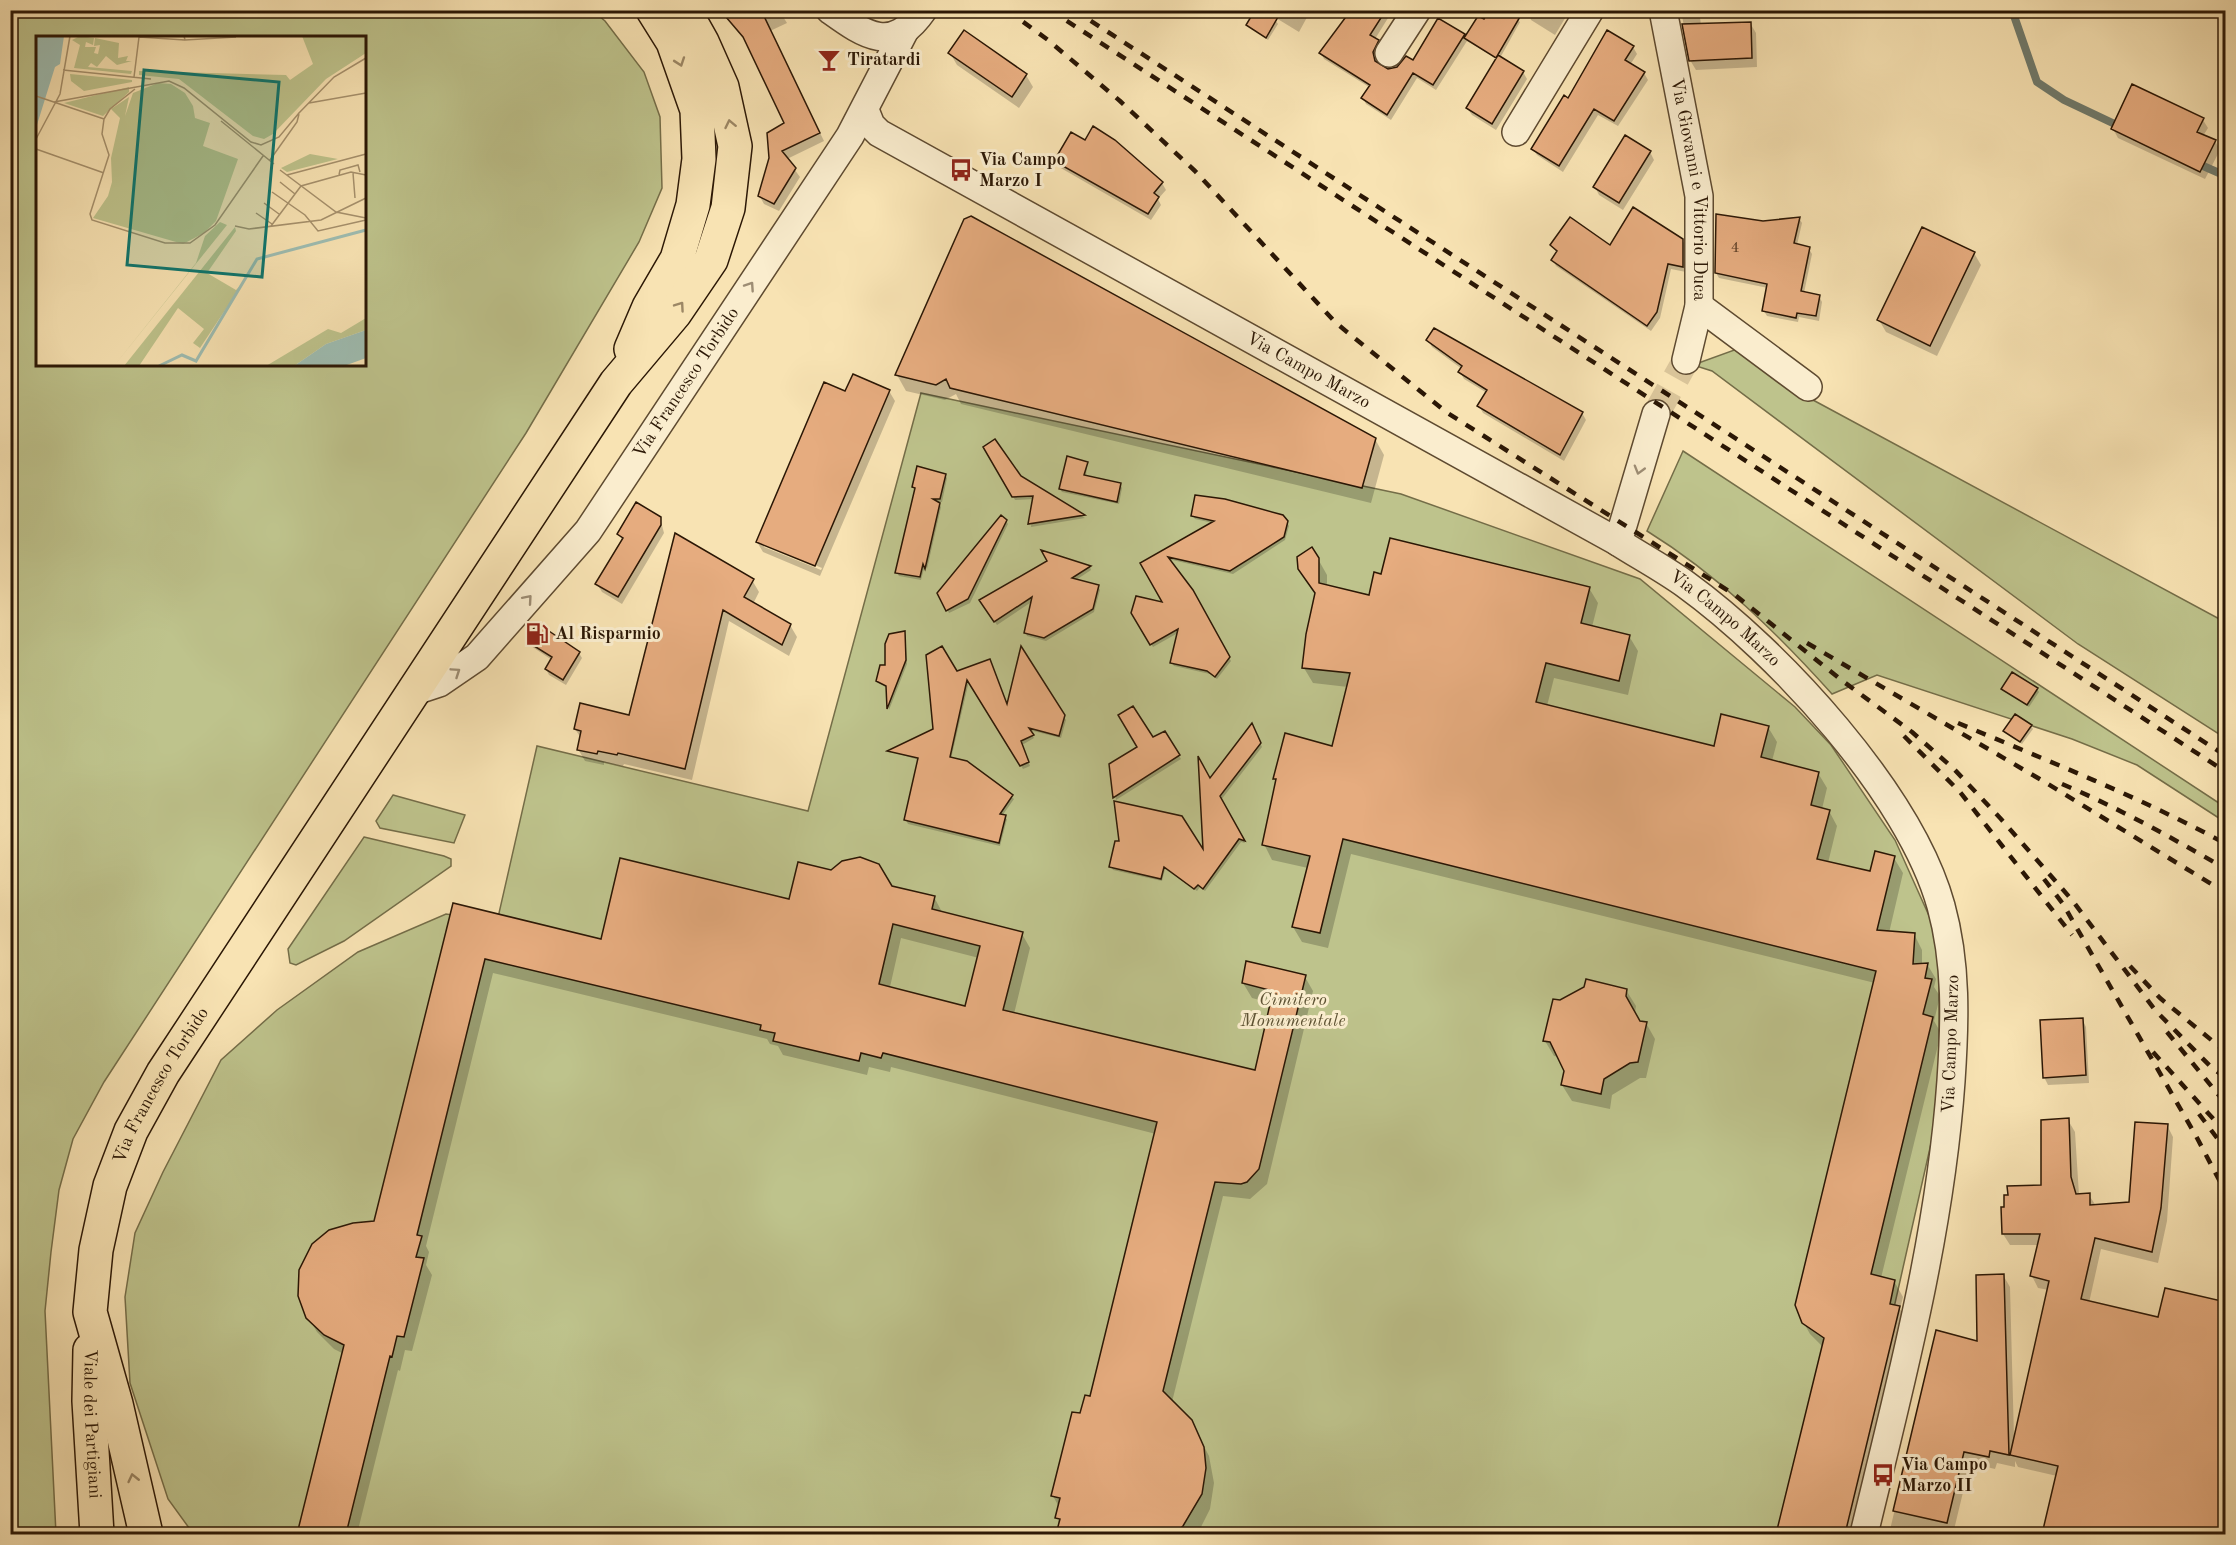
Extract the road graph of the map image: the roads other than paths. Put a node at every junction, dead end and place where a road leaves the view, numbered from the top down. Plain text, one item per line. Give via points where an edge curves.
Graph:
1 (653, 10) edge
2 (684, 10) edge
3 (830, 10) edge
4 (1417, 10) edge
5 (1590, 10) edge
6 (1662, 10) edge
7 (914, 20) edge
8 (1389, 53) dead end
9 (865, 110) junction
10 (1516, 132) dead end
11 (1699, 306) junction
12 (1686, 360) tunnel mouth
13 (616, 383) junction
14 (1808, 387) dead end
15 (1656, 414) tunnel mouth
16 (1618, 542) junction
17 (416, 690) junction
18 (90, 1312) junction
19 (146, 1529) edge
20 (97, 1534) edge
21 (1864, 1534) edge

1 -> 13 main road, Via Francesco Torbido via 673,42 697,110 699,159 693,205 677,259 649,307
13 -> 2 main road, Via Francesco Torbido via 675,313 711,260 728,208 735,146 727,107 718,78
3 - 7 street via 850,26 876,37 897,36
4 - 8 street
5 - 10 street
6 - 11 street, Via Giovanni e Vittorio Duca via 1699,196
7 - 9 street, Via Francesco Torbido
9 - 16 street, Via Campo Marzo via 879,133
17 -> 9 street, Via Francesco Torbido via 439,683 477,657 588,531
11 - 12 street
11 - 14 street, Via Giovanni e Vittorio Duca
13 - 17 main road, Via Francesco Torbido
15 -> 16 street
16 - 21 street, Via Campo Marzo via 1694,591 1730,620 1846,740 1922,852 1941,906 1953,964 1956,1012 1947,1137 1923,1293
17 - 18 main road, Via Francesco Torbido via 163,1073 131,1131 110,1186 96,1250
19 -> 18 main road, Via Francesco Torbido
18 - 20 main road, Viale dei Partigiani via 89,1401

